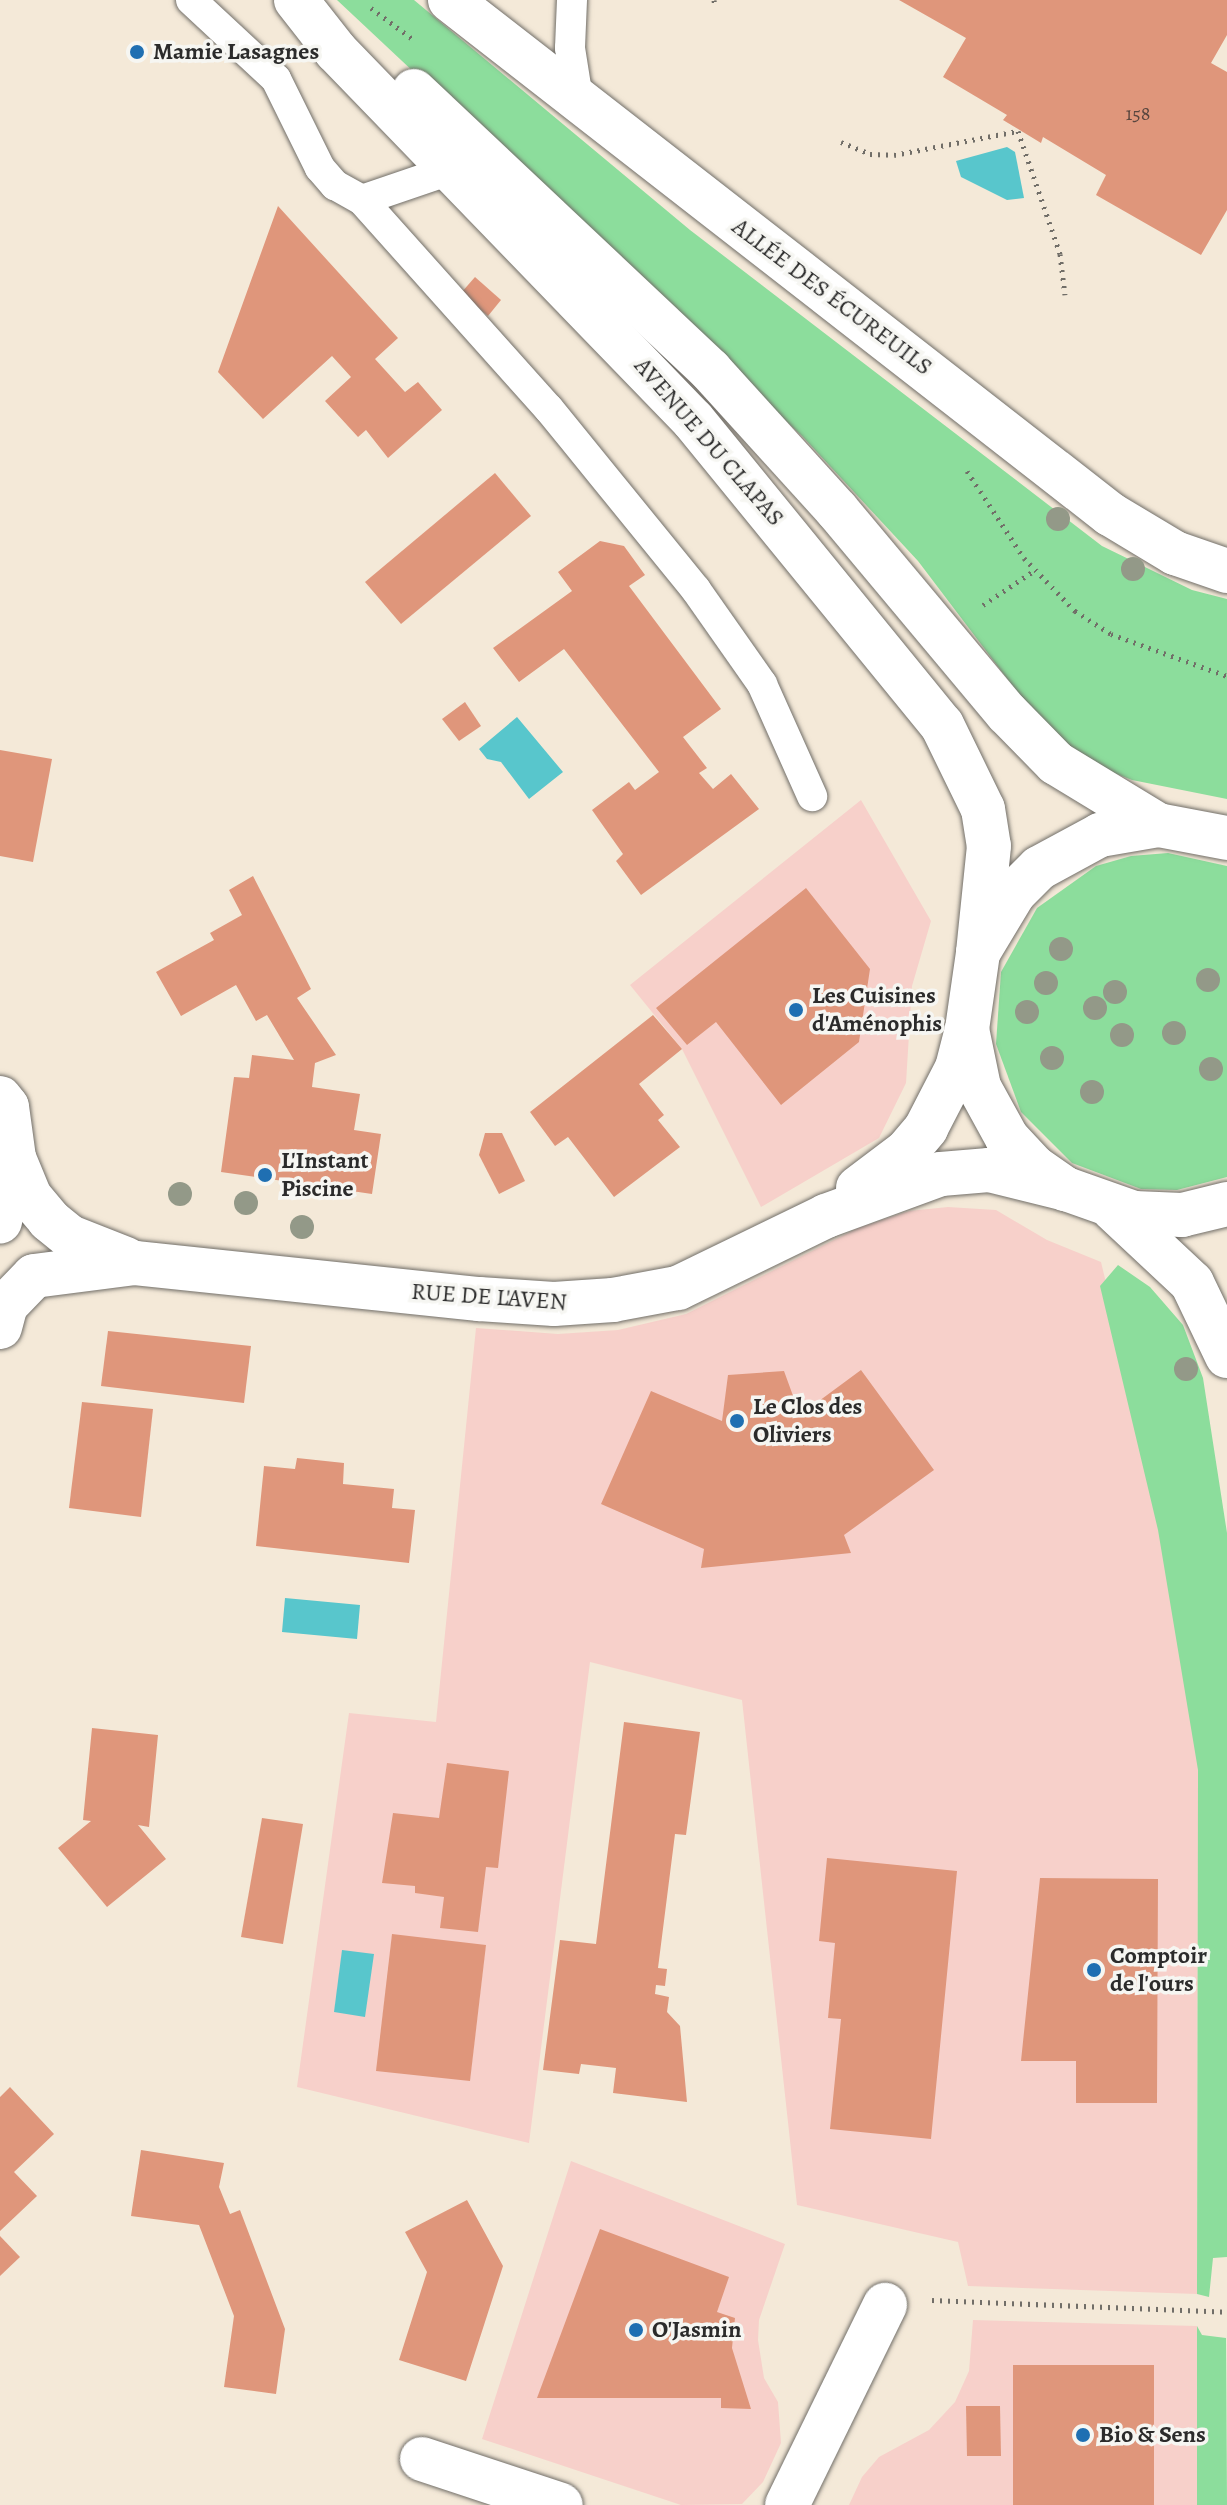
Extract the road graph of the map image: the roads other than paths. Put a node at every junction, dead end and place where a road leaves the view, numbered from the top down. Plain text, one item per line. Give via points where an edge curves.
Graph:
1 (191, 0) edge
2 (296, 0) edge
3 (304, 0) edge
4 (450, 0) edge
5 (572, 0) edge
6 (579, 105) junction
7 (453, 169) junction
8 (362, 200) junction
9 (1227, 571) edge
10 (812, 796) dead end
11 (1158, 825) junction
12 (1227, 838) edge
13 (978, 953) junction
14 (967, 1029) junction
15 (0, 1098) edge
16 (14, 1158) junction
17 (1066, 1189) junction
18 (1227, 1204) edge
19 (1113, 1209) junction
20 (826, 1216) junction
21 (0, 1221) edge
22 (135, 1263) junction
23 (0, 1327) edge
24 (1227, 1356) edge
25 (885, 2305) road end
26 (422, 2459) dead end
27 (561, 2505) edge
28 (787, 2505) edge

1 - 8 lane via 276,79 320,168 335,185
2 - 7 main road, AVENUE DU CLAPAS via 336,51
3 - 11 main road, AVENUE DU CLAPAS via 434,108 710,370 1056,763
4 - 6 main road, ALLÉE DES ÉCUREUILS
5 - 6 lane via 570,48
6 - 9 main road, ALLÉE DES ÉCUREUILS via 1110,514 1175,553
7 - 8 lane
7 - 13 main road, AVENUE DU CLAPAS via 693,420 942,725 983,809 989,846
8 - 10 lane via 549,409 696,590 762,684
11 - 12 main road
11 - 13 main road via 1100,835 1039,868 1014,893
13 - 14 main road, AVENUE DU CLAPAS
14 - 17 main road via 979,1087 1007,1138 1034,1167
14 - 20 main road, RUE DE L'AVEN via 957,1068 926,1128 907,1151
15 - 16 main road, RUE DE L'AVEN via 7,1107
16 - 21 main road, RUE DE L'AVEN
16 - 22 main road, RUE DE L'AVEN via 30,1197 49,1220 70,1237
17 - 19 main road
17 - 20 main road, RUE DE L'AVEN via 1026,1176 964,1170 916,1181
18 - 19 main road via 1182,1215
19 - 24 main road via 1192,1283
20 - 22 main road, RUE DE L'AVEN via 678,1288 613,1300 554,1304 479,1299
22 - 23 main road, RUE DE L'AVEN via 34,1276 6,1305
25 - 28 main road
26 - 27 main road

